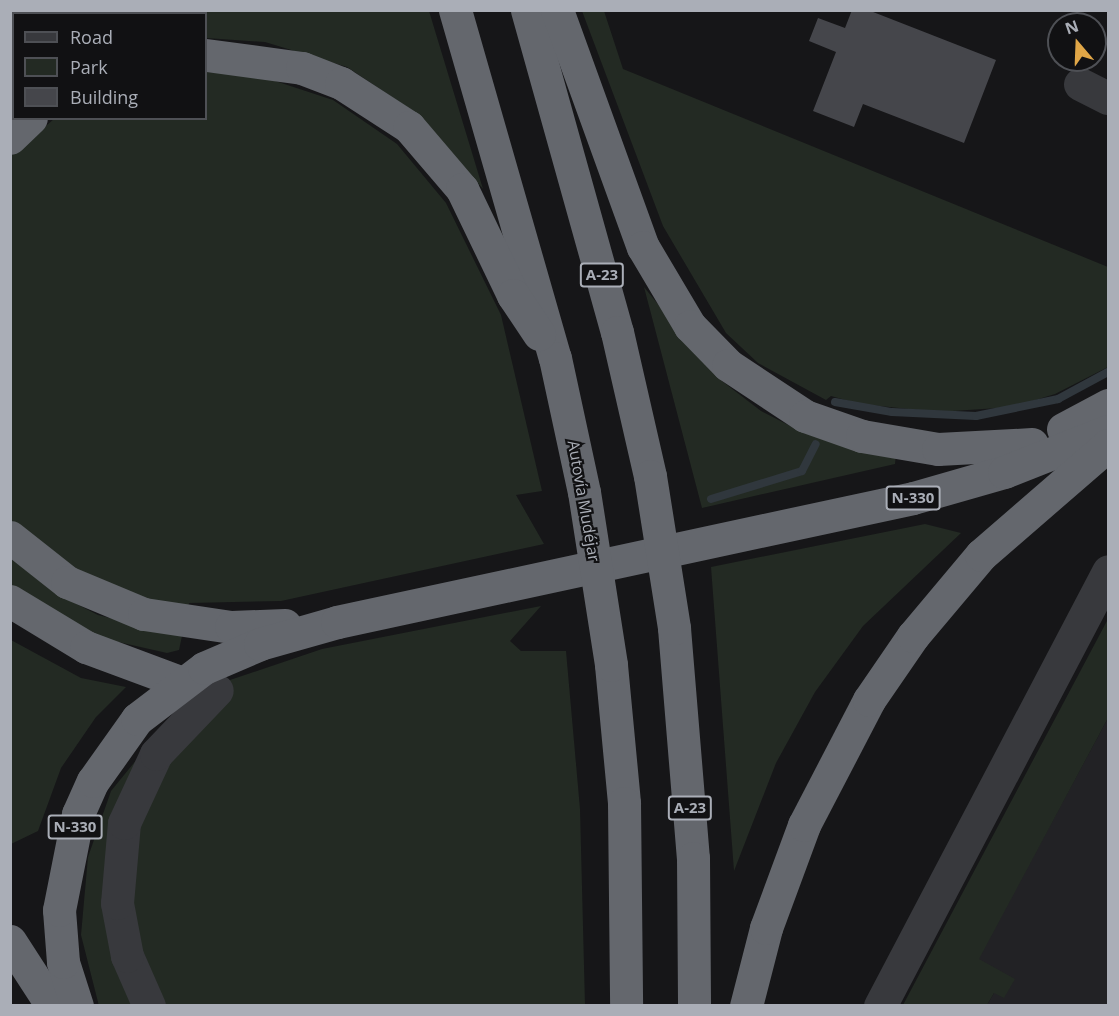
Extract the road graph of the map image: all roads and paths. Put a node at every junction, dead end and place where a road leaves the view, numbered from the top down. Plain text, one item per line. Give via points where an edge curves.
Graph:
1 (455, 10) edge
2 (526, 10) edge
3 (557, 10) edge
4 (207, 55) edge
5 (1108, 91) edge
6 (1108, 98) edge
7 (29, 120) edge
8 (10, 138) edge
9 (555, 358) junction
10 (1108, 405) edge
11 (1108, 430) edge
12 (1032, 444) junction
13 (1108, 445) edge
14 (10, 537) edge
15 (709, 538) junction
16 (1108, 571) edge
17 (10, 601) edge
18 (337, 622) junction
19 (180, 682) junction
20 (217, 690) dead end
21 (10, 941) edge
22 (52, 1005) edge
23 (77, 1005) edge
24 (149, 1005) edge
25 (626, 1005) edge
26 (694, 1005) edge
27 (746, 1005) edge
28 (880, 1005) edge

1 - 9 highway, Autovía Mudéjar
2 - 26 highway, A-23, bridge via 590,227 650,476 674,628 693,858
3 - 12 highway via 643,247 690,326 728,365 805,416 862,436 938,450
4 - 9 highway via 302,68 341,83 409,127 462,189 513,295
5 - 6 lane via 1080,84
7 - 8 highway
9 - 25 highway, Autovía Mudéjar, bridge via 584,492 611,665 624,803
10 - 12 highway, N-330
11 - 15 highway, N-330 via 1023,466 913,498 776,530
12 - 15 highway, N-330
13 - 27 highway via 981,555 913,636 869,700 804,825 766,928
14 - 18 highway via 67,582 144,614 231,627
15 - 18 highway, N-330
16 - 28 lane
17 - 19 highway via 86,646
18 - 19 highway, N-330 via 260,644
19 - 23 highway, N-330 via 124,736 93,781 78,814 59,910 63,962
20 - 24 lane via 156,754 124,823 117,903 127,956
21 - 22 highway

